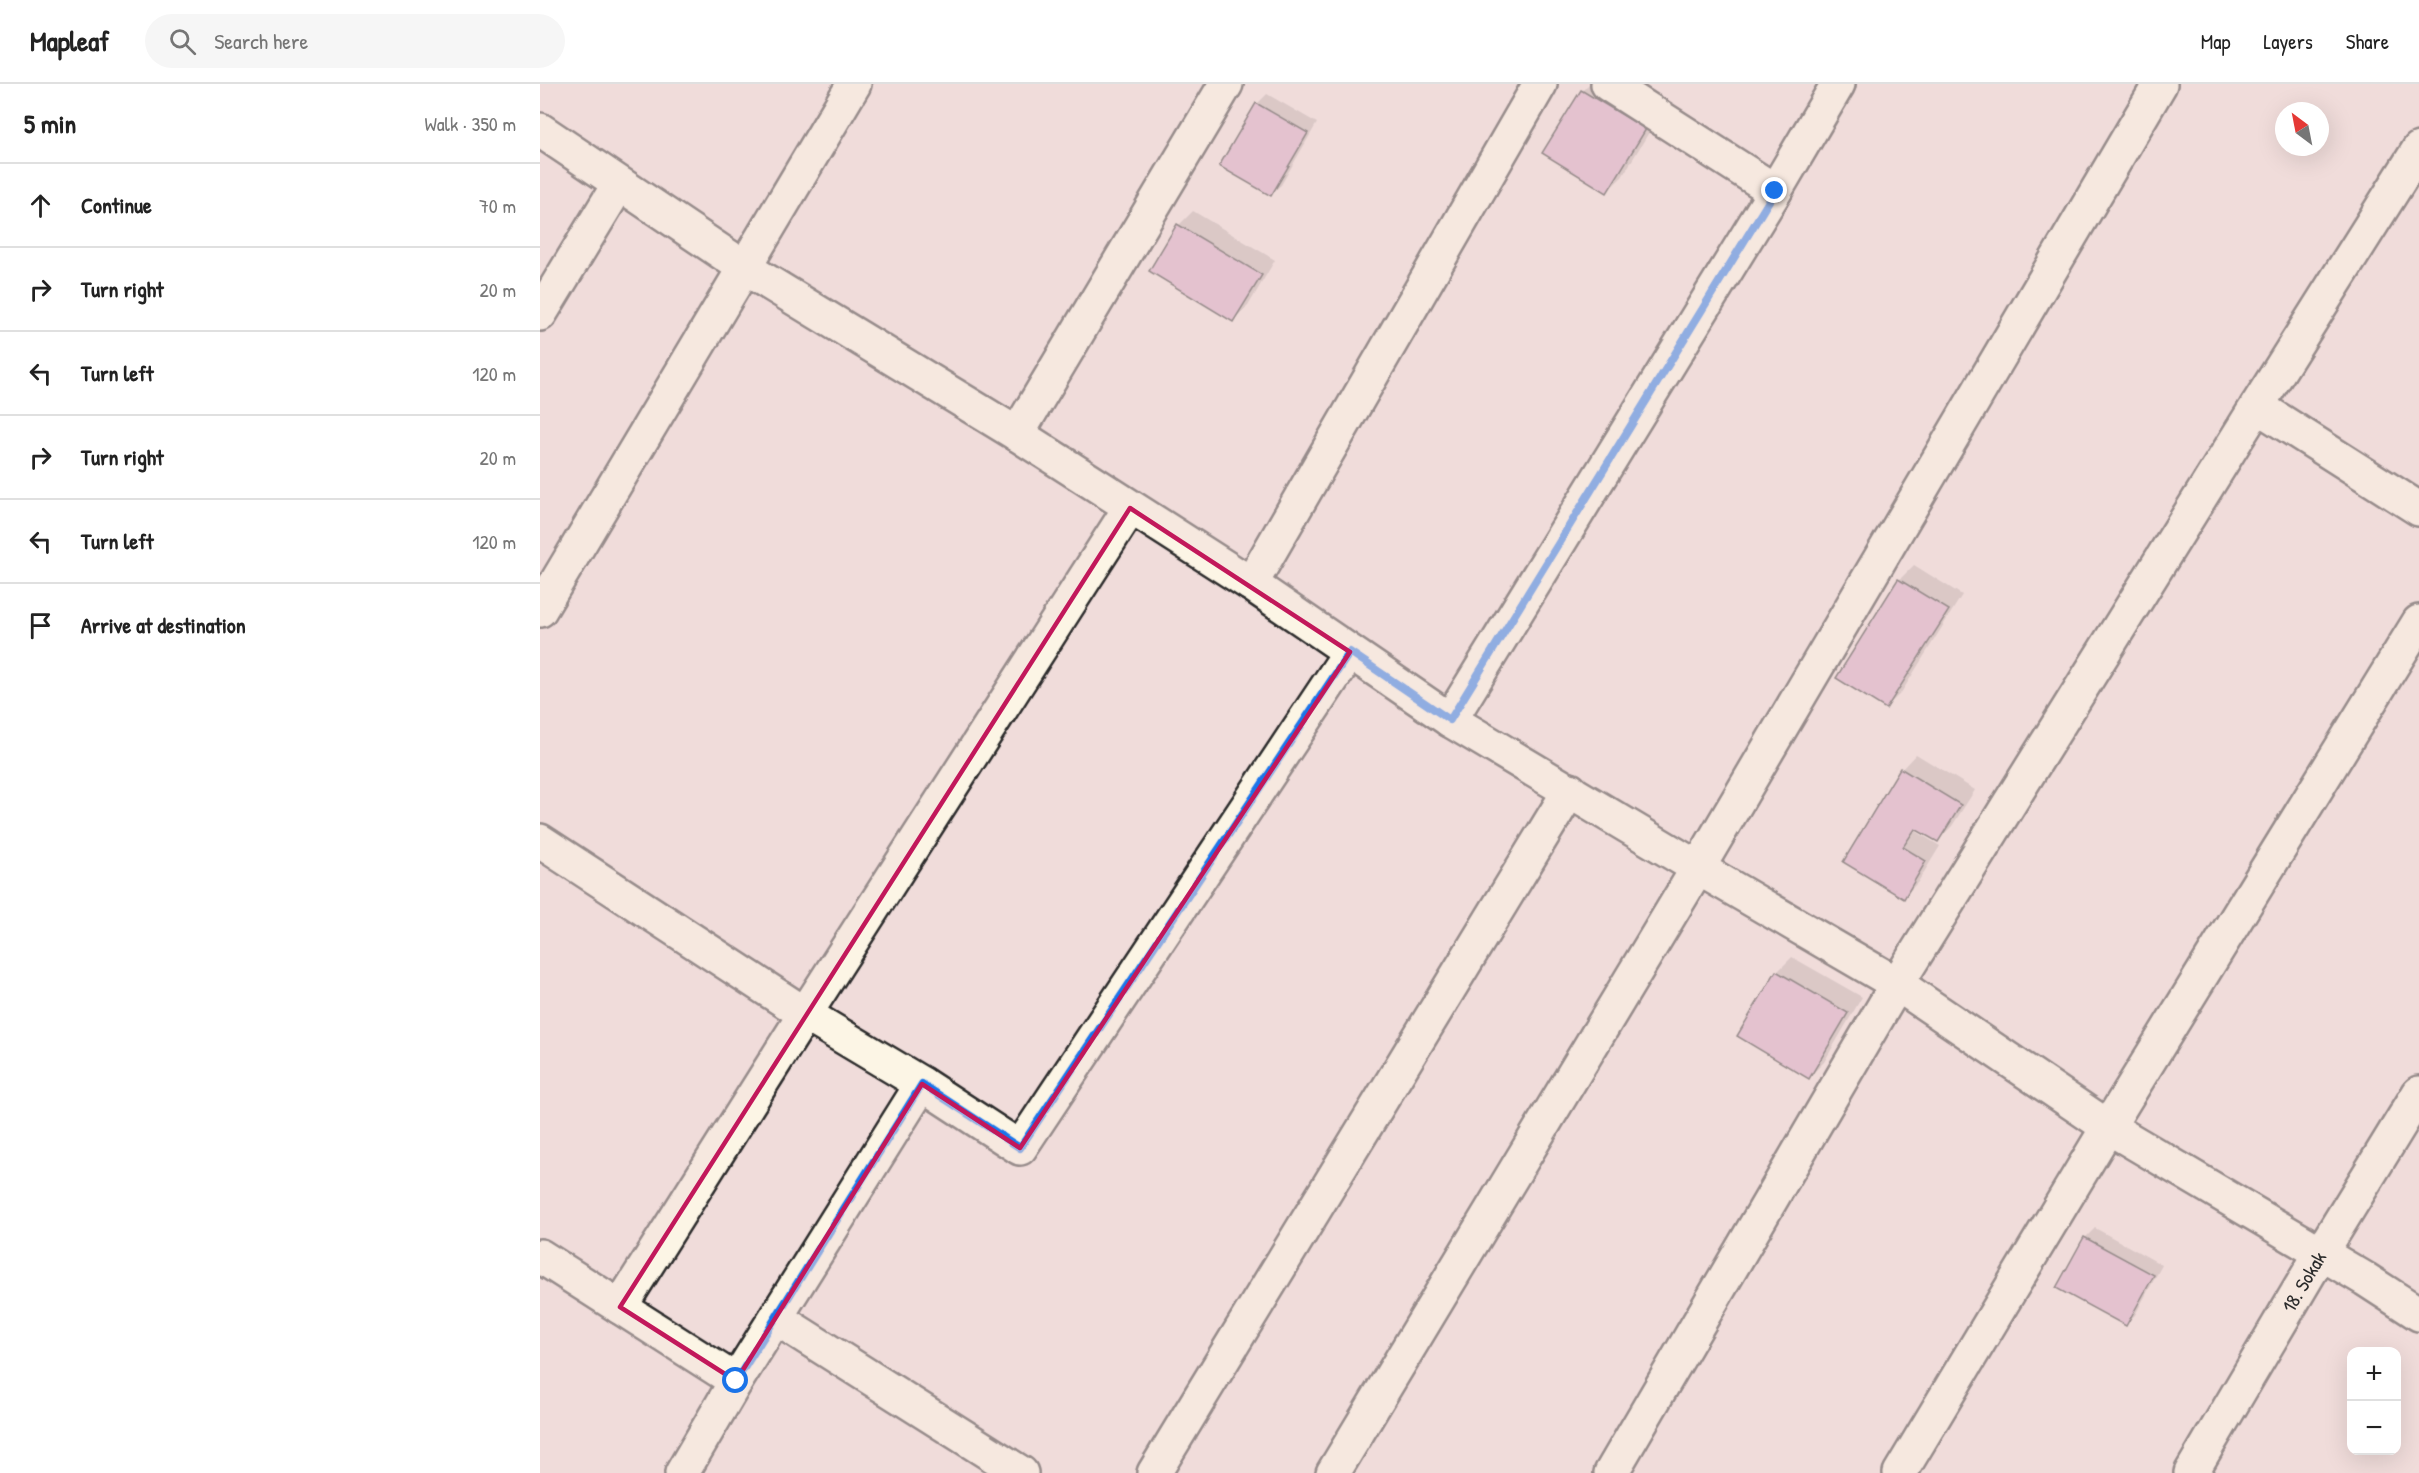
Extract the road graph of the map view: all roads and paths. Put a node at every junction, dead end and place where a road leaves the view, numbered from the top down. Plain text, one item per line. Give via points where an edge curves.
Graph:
1 (854, 84) edge
2 (1226, 84) edge
3 (1540, 84) edge
4 (1608, 84) edge
5 (1838, 84) edge
6 (2160, 84) edge
7 (540, 130) edge
8 (2419, 149) edge
9 (620, 184) junction
10 (1775, 191) junction
11 (745, 268) junction
12 (540, 314) edge
13 (2257, 406) junction
14 (1017, 434) junction
15 (1130, 508) junction
16 (2419, 509) edge
17 (1251, 584) junction
18 (540, 610) edge
19 (2419, 622) edge
20 (1350, 652) junction
21 (1450, 720) junction
22 (1570, 790) junction
23 (540, 841) edge
24 (1698, 868) junction
25 (1898, 984) junction
26 (805, 1014) junction
27 (922, 1084) junction
28 (2419, 1093) edge
29 (2108, 1127) junction
30 (2321, 1253) junction
31 (540, 1256) edge
32 (620, 1307) junction
33 (2419, 1314) edge
34 (776, 1318) junction
35 (736, 1381) junction
36 (682, 1473) edge
37 (1021, 1473) edge
38 (1154, 1473) edge
39 (1333, 1473) edge
40 (1611, 1473) edge
41 (1900, 1473) edge
42 (2191, 1473) edge

1 - 11 street
2 - 14 street
3 - 17 street
4 - 10 street
5 - 10 street
6 - 24 street
7 - 9 street
8 - 13 street
9 - 11 street
9 - 12 street
10 - 21 street
11 - 14 street
11 - 18 street
13 - 16 street
13 - 25 street
14 - 15 street
15 - 17 street
15 - 26 street
17 - 20 street
19 - 29 street
20 - 21 street
20 - 27 street via 1020,1148
21 - 22 street
22 - 24 street
22 - 38 street
23 - 26 street
24 - 25 street
24 - 39 street
25 - 29 street
25 - 40 street
26 - 27 street
26 - 32 street
27 - 34 street
28 - 30 street, 18. Sokak
29 - 30 street
29 - 41 street
30 - 33 street
30 - 42 street, 18. Sokak
31 - 32 street
32 - 35 street
34 - 35 street
34 - 37 street
35 - 36 street

